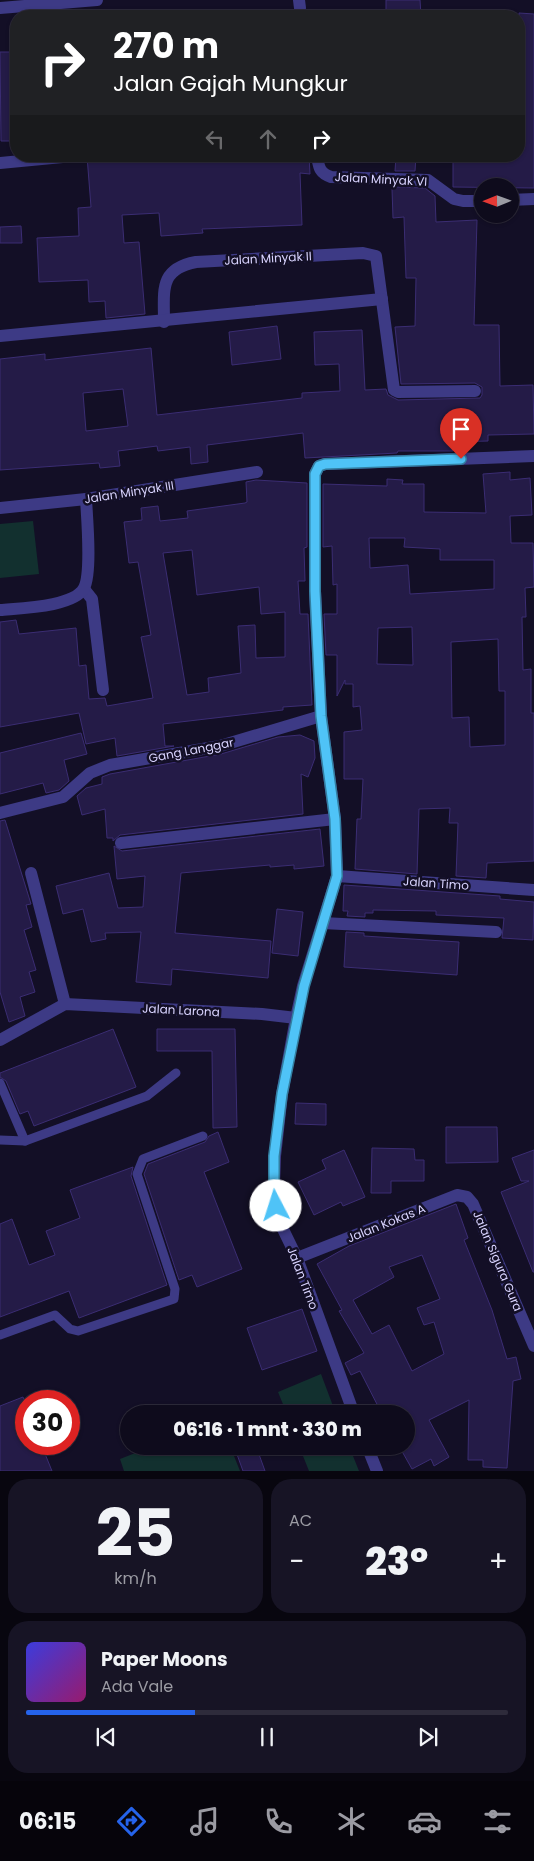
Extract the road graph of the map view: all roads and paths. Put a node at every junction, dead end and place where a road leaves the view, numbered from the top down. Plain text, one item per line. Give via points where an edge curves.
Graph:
1 (97, 0) edge
2 (0, 8) edge
3 (318, 162) edge
4 (534, 199) edge
5 (519, 200) edge
6 (474, 201) edge
7 (382, 299) junction
8 (164, 322) junction
9 (0, 336) edge
10 (475, 391) dead end
11 (534, 456) edge
12 (257, 472) dead end
13 (86, 499) junction
14 (0, 508) edge
15 (84, 589) junction
16 (0, 610) edge
17 (103, 690) dead end
18 (321, 716) junction
19 (0, 813) edge
20 (335, 819) junction
21 (120, 843) dead end
22 (31, 874) dead end
23 (337, 876) junction
24 (534, 890) edge
25 (323, 923) junction
26 (496, 932) dead end
27 (64, 1004) junction
28 (296, 1018) junction
29 (0, 1040) edge
30 (176, 1073) dead end
31 (0, 1083) edge
32 (203, 1136) dead end
33 (0, 1140) edge
34 (25, 1141) junction
35 (474, 1204) joint
36 (297, 1258) junction
37 (0, 1335) edge
38 (534, 1346) edge
39 (351, 1405) edge
40 (371, 1455) edge
41 (377, 1471) edge

1 - 2 street
3 - 6 street, Jalan Minyak VI via 323,175 331,177 428,180 454,199
4 - 5 street
7 - 8 street
7 - 8 street, Jalan Minyak II via 376,256 364,253 196,262 175,268 166,280
7 - 10 street, Jalan Minyak II via 394,390
8 - 9 street
11 - 18 street, Jalan Timo via 319,466 315,474 315,591
12 - 13 street, Jalan Minyak III
13 - 14 street, Jalan Minyak III
13 - 15 street via 87,576
15 - 16 street via 55,604
15 - 17 street via 92,599
18 - 19 street, Gang Langgar via 220,746 110,765 90,773 57,800
18 - 20 street, Jalan Timo
20 - 21 street
20 - 23 street, Jalan Timo
22 - 27 street
23 - 24 street, Jalan Timo
23 - 25 street, Jalan Timo
25 - 26 street
25 - 28 street, Jalan Timo
27 - 28 street, Jalan Larona
27 - 29 street
28 - 36 street, Jalan Timo via 282,1094 274,1156 274,1186 280,1223
30 - 34 lane via 147,1096
31 - 34 lane
32 - 37 lane via 143,1159 137,1174 175,1288 174,1299 78,1332 55,1315
33 - 34 lane
35 - 36 street, Jalan Kokas A via 467,1197 457,1195
35 - 38 street, Jalan Sigura Gura
36 - 39 street, Jalan Timo
40 - 41 street

